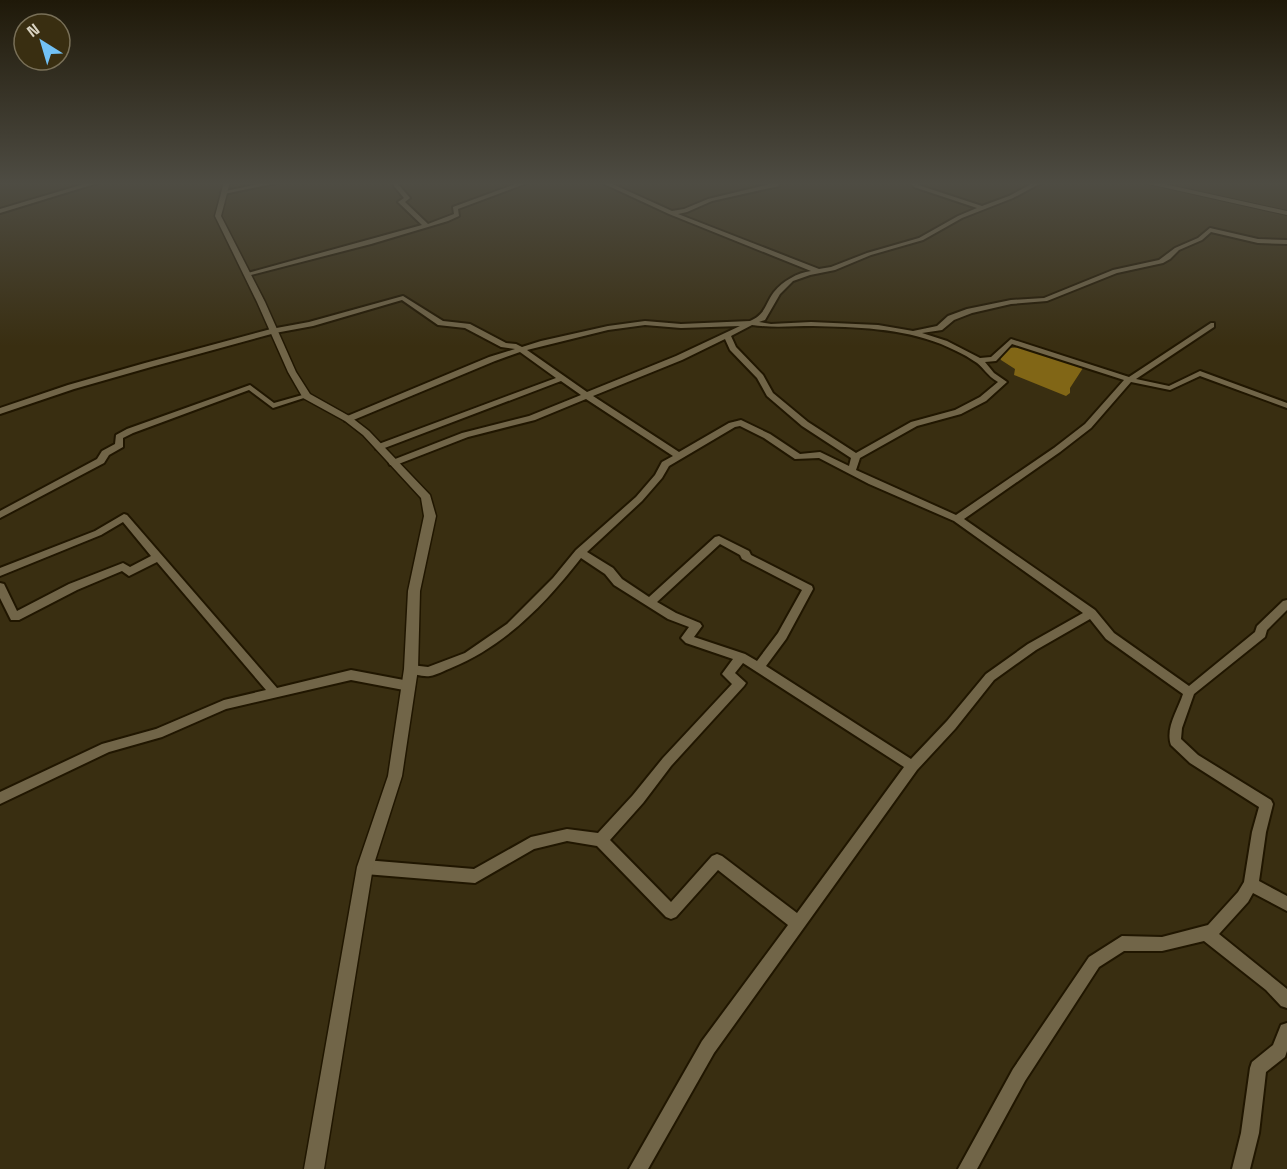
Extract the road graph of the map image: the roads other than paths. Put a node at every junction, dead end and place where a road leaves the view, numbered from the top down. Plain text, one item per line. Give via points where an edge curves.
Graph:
1 (228, 237) edge
2 (387, 237) edge
3 (731, 237) edge
4 (926, 237) edge
5 (1202, 237) edge
6 (1241, 237) edge
7 (1287, 242) edge
8 (818, 271) junction
9 (247, 274) junction
10 (751, 323) junction
11 (1211, 325) dead end
12 (274, 331) junction
13 (910, 333) junction
14 (727, 335) junction
15 (522, 351) junction
16 (979, 360) junction
17 (562, 378) junction
18 (1129, 380) junction
19 (306, 396) junction
20 (587, 396) junction
21 (1287, 406) edge
22 (0, 411) edge
23 (348, 419) junction
24 (379, 447) junction
25 (679, 456) junction
26 (856, 457) junction
27 (393, 463) junction
28 (852, 470) junction
29 (0, 515) edge
30 (957, 519) junction
31 (580, 552) junction
32 (157, 557) junction
33 (0, 572) edge
34 (0, 587) edge
35 (650, 602) junction
36 (1287, 604) edge
37 (1091, 613) junction
38 (741, 657) junction
39 (759, 667) junction
40 (411, 669) junction
41 (409, 686) junction
42 (1189, 692) junction
43 (276, 693) junction
44 (912, 766) junction
45 (0, 798) edge
46 (601, 840) junction
47 (365, 867) junction
48 (1251, 884) junction
49 (1287, 904) edge
50 (798, 923) junction
51 (1205, 932) junction
52 (1287, 1000) edge
53 (1287, 1031) edge
54 (310, 1167) edge
55 (638, 1169) edge
56 (967, 1169) edge
57 (1241, 1169) edge

1 - 9 street
2 - 9 street
3 - 8 street
4 - 8 street
5 - 13 street via 1161,262 1115,271 1045,300 997,304 959,315 939,328
6 - 7 street
8 - 10 street via 791,280 777,293 762,318
9 - 12 street
10 - 13 street via 878,327
10 - 14 street
10 - 15 street via 645,323 541,343
11 - 18 street
12 - 15 street via 403,298 441,322 467,326
12 - 19 street
12 - 22 street via 71,387
13 - 16 street via 944,343
14 - 20 street
14 - 26 street via 770,394
15 - 17 street
15 - 23 street via 492,359
16 - 18 street via 993,359 1011,341
16 - 26 street via 1003,382 983,399 950,415 914,424
17 - 20 street
17 - 24 street
18 - 21 street via 1170,388 1200,373
18 - 30 street via 1088,426
19 - 23 street
19 - 29 street via 273,406 250,387 130,431 119,437 120,445 105,453 101,461
20 - 25 street
20 - 27 street
23 - 24 street
24 - 27 street
25 - 28 street via 741,423 798,457 820,455
25 - 31 street via 665,464 639,499
26 - 28 street
27 - 40 street via 426,497 430,516 414,591
28 - 30 street
30 - 37 street
31 - 35 street
31 - 40 street via 511,627 469,656 429,672
32 - 33 street via 124,517 98,533
32 - 34 street via 129,572 123,567 73,587 15,617
32 - 43 street
35 - 38 street via 696,626 687,638 690,640
35 - 39 street via 719,539 808,589
36 - 42 street via 1261,629 1261,634
37 - 42 street via 1110,636
37 - 44 street via 990,677
38 - 39 street
38 - 46 street via 728,674 740,683
39 - 44 street
40 - 41 street
41 - 43 street via 351,675
41 - 47 street via 395,776
42 - 48 street via 1176,726 1175,741 1194,759 1266,804
43 - 45 street via 224,705 158,733 106,748
44 - 50 street
46 - 47 street via 567,835 531,843 475,876
46 - 50 street via 671,912 717,861
47 - 54 street
48 - 49 street
48 - 51 street via 1233,910 1212,931
50 - 55 street via 708,1047
51 - 52 street
51 - 56 street via 1162,944 1122,943 1094,962 1019,1075
53 - 57 street via 1279,1051 1258,1068

